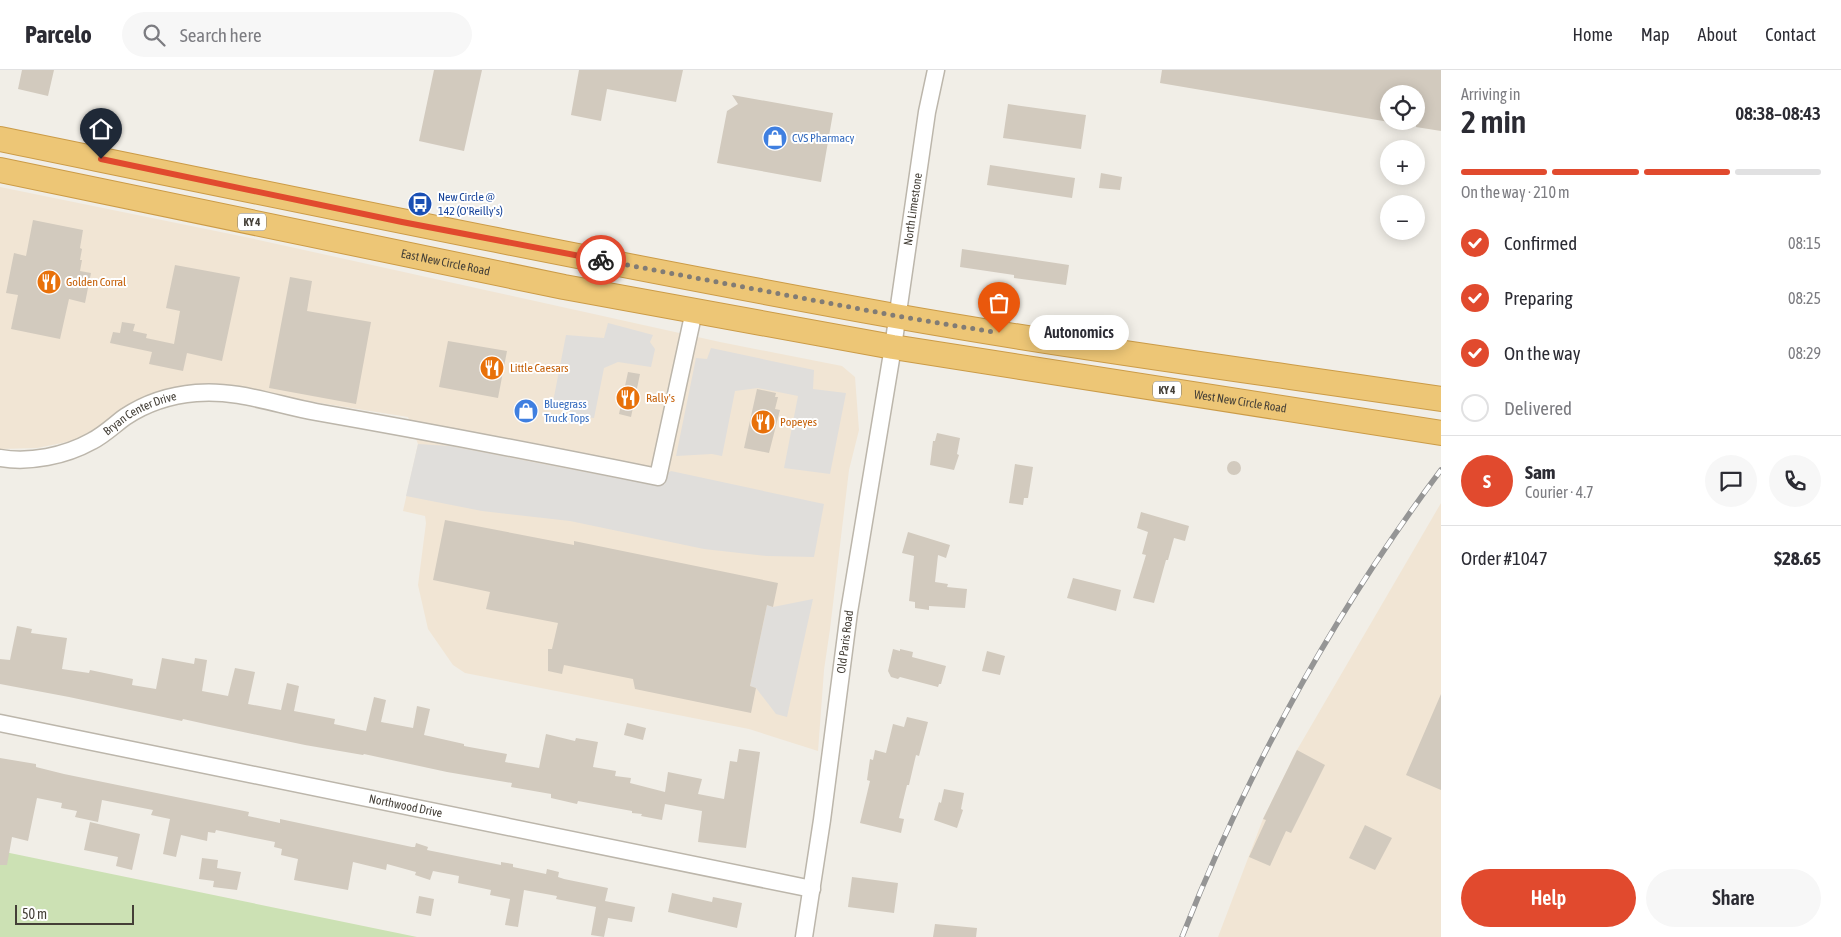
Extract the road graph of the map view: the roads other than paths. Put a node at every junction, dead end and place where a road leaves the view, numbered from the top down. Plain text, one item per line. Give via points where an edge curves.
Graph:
1 (936, 70) edge
2 (0, 139) edge
3 (0, 170) edge
4 (694, 311) junction
5 (897, 316) junction
6 (892, 348) junction
7 (1441, 399) edge
8 (1441, 433) edge
9 (0, 458) edge
10 (0, 723) edge
11 (812, 889) junction
12 (804, 937) edge

1 - 5 street, North Limestone
2 - 5 highway via 402,222
3 - 4 highway, East New Circle Road / KY 4
4 - 6 highway, East New Circle Road / KY 4
4 - 9 street, Bryan Center Drive via 658,477 222,393 197,393 149,404 73,450 28,459
5 - 6 street, North Limestone
5 - 7 highway
6 - 8 highway, West New Circle Road / KY 4
6 - 11 street, Old Paris Road via 848,612
10 - 11 street, Northwood Drive
11 - 12 street, Old Paris Road

